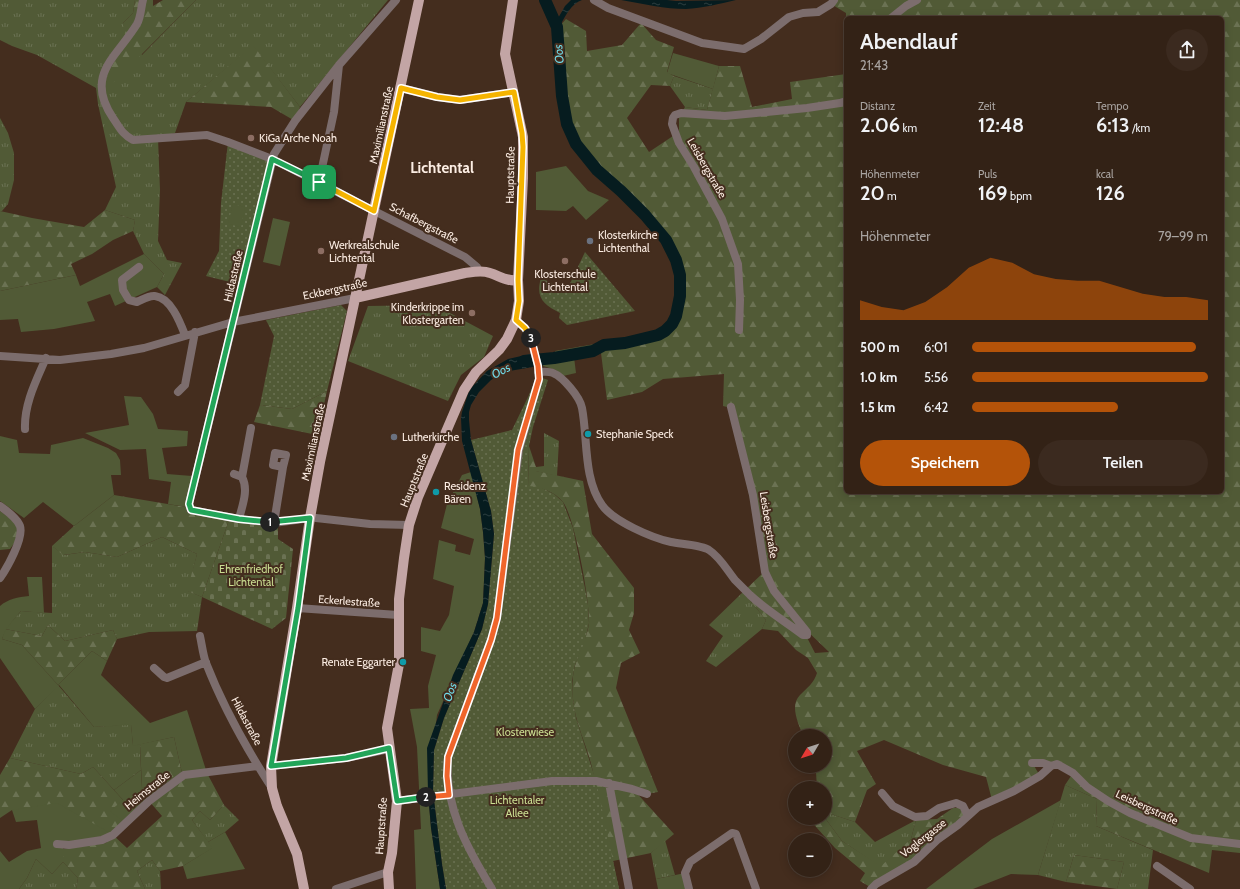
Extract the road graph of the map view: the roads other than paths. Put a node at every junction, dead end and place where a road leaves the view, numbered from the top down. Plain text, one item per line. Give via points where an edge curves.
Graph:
1 (143, 0) edge
2 (396, 0) edge
3 (419, 0) edge
4 (513, 0) edge
5 (594, 0) edge
6 (834, 0) edge
7 (916, 0) edge
8 (894, 16) edge
9 (339, 65) junction
10 (401, 88) junction
11 (514, 92) junction
12 (844, 102) edge
13 (272, 159) junction
14 (319, 182) junction
15 (374, 211) junction
16 (139, 267) dead end
17 (479, 271) junction
18 (518, 280) junction
19 (355, 298) junction
20 (516, 320) junction
21 (233, 322) junction
22 (739, 330) dead end
23 (195, 332) junction
24 (185, 335) junction
25 (0, 356) edge
26 (46, 358) junction
27 (538, 369) junction
28 (178, 392) dead end
29 (731, 407) dead end
30 (24, 428) dead end
31 (251, 428) dead end
32 (283, 467) dead end
33 (0, 506) edge
34 (313, 518) junction
35 (239, 519) junction
36 (274, 523) junction
37 (409, 525) junction
38 (0, 578) edge
39 (298, 608) junction
40 (398, 615) junction
41 (200, 636) dead end
42 (206, 662) junction
43 (154, 668) dead end
44 (389, 748) junction
45 (1032, 763) dead end
46 (258, 766) junction
47 (271, 766) junction
48 (1051, 766) junction
49 (608, 783) junction
50 (272, 788) junction
51 (882, 793) dead end
52 (647, 794) dead end
53 (449, 795) junction
54 (397, 801) junction
55 (968, 816) junction
56 (57, 844) dead end
57 (1240, 844) edge
58 (1157, 866) dead end
59 (388, 872) junction
60 (304, 889) edge
61 (336, 889) edge
62 (389, 889) edge
63 (492, 889) edge
64 (629, 889) edge
65 (689, 889) edge
66 (756, 889) edge
67 (871, 889) edge
68 (1190, 889) edge

1 - 13 street, Schafbergstraße via 138,22 108,62 102,82 101,95 124,135 133,140 207,135
2 - 9 street, Hildastraße
3 - 10 main road, Maximilianstraße
4 - 11 main road, Hauptstraße via 505,54
5 - 6 street via 608,8 702,43 744,49 761,40 789,17 818,12
7 - 8 street
9 - 13 street, Hildastraße via 295,121
9 - 14 street via 334,112
10 - 11 street via 460,100
10 - 15 main road, Maximilianstraße
11 - 18 main road, Hauptstraße via 523,142
12 - 22 street, Leisbergstraße via 725,116 681,113 673,118 672,124 679,143 722,218 738,264
13 - 14 street, Schafbergstraße
13 - 21 street, Hildastraße
14 - 15 street, Schafbergstraße
15 - 17 street, Schafbergstraße via 465,257
15 - 19 main road, Maximilianstraße
16 - 24 street via 122,280 123,290 129,300 137,302 154,295 165,300 178,315
17 - 18 main road via 511,281
17 - 19 main road, Eckbergstraße
18 - 20 main road, Hauptstraße via 519,301
19 - 21 street, Eckbergstraße
19 - 34 main road, Maximilianstraße
20 - 27 street via 529,333
20 - 37 main road, Hauptstraße via 499,350 476,372 464,390 418,497
21 - 23 street, Eckbergstraße
21 - 35 street, Hildastraße via 189,504 191,510
23 - 24 street, Eckbergstraße
23 - 28 street via 185,385
24 - 26 street, Eckbergstraße via 144,348 110,354 60,360
25 - 26 street, Eckbergstraße
26 - 30 street via 28,400
27 - 29 street, Leisbergstraße via 553,373 578,397 582,406 591,481 603,506 615,517 653,536 708,550 751,596 807,635 774,591 765,572 753,495
27 - 53 street via 538,386 518,450 497,618 448,757
31 - 35 street via 238,476 246,488
32 - 36 street
33 - 38 street via 16,519 21,532 7,568
34 - 36 street
34 - 37 street
34 - 39 main road, Maximilianstraße
35 - 36 street
37 - 40 main road, Hauptstraße
39 - 40 street, Eckerlestraße
39 - 47 main road, Maximilianstraße
40 - 44 main road, Hauptstraße via 399,664 388,717
41 - 42 street, Hildastraße
42 - 43 street via 167,678
42 - 46 street, Hildastraße
44 - 47 street via 346,758
44 - 54 main road, Hauptstraße
45 - 48 street, Leisbergstraße via 1043,762
46 - 50 street, Hildastraße
46 - 56 street, Heimstraße via 184,775 149,801 113,834 102,840 69,845
47 - 50 main road, Maximilianstraße
48 - 55 street, Voglergasse via 1040,776 978,807
48 - 57 street, Leisbergstraße via 1057,764 1073,772 1087,787 1130,813 1191,838
49 - 52 street
49 - 53 street via 587,780 552,781
49 - 64 street
50 - 60 main road, Maximilianstraße via 297,854
51 - 55 street, Voglergasse via 893,806 915,817 927,816 939,808 956,803 962,806
53 - 54 street
53 - 63 street via 458,825
54 - 59 main road, Hauptstraße
55 - 67 street, Voglergasse via 914,862
58 - 68 street
59 - 61 street
59 - 62 main road, Hauptstraße
65 - 66 street via 685,873 690,862 727,835 737,832

